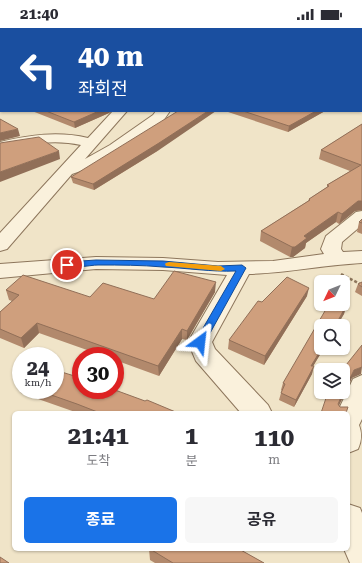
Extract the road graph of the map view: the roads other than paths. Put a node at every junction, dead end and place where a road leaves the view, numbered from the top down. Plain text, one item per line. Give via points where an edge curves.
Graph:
1 (119, 112) edge
2 (162, 112) edge
3 (91, 143) junction
4 (0, 146) edge
5 (66, 170) junction
6 (362, 216) edge
7 (0, 245) edge
8 (362, 257) edge
9 (338, 258) junction
10 (242, 268) junction
11 (0, 271) edge
12 (362, 386) edge
13 (256, 411) edge
14 (350, 414) edge
15 (350, 524) edge
16 (362, 551) edge

1 - 3 street
2 - 5 street via 158,118 99,158
3 - 4 street via 56,137
3 - 5 street
5 - 7 street
6 - 9 street via 333,240 331,249
8 - 9 street
9 - 10 street via 273,267
10 - 11 street via 96,263
10 - 13 street via 200,342 205,354
12 - 14 street
15 - 16 street

